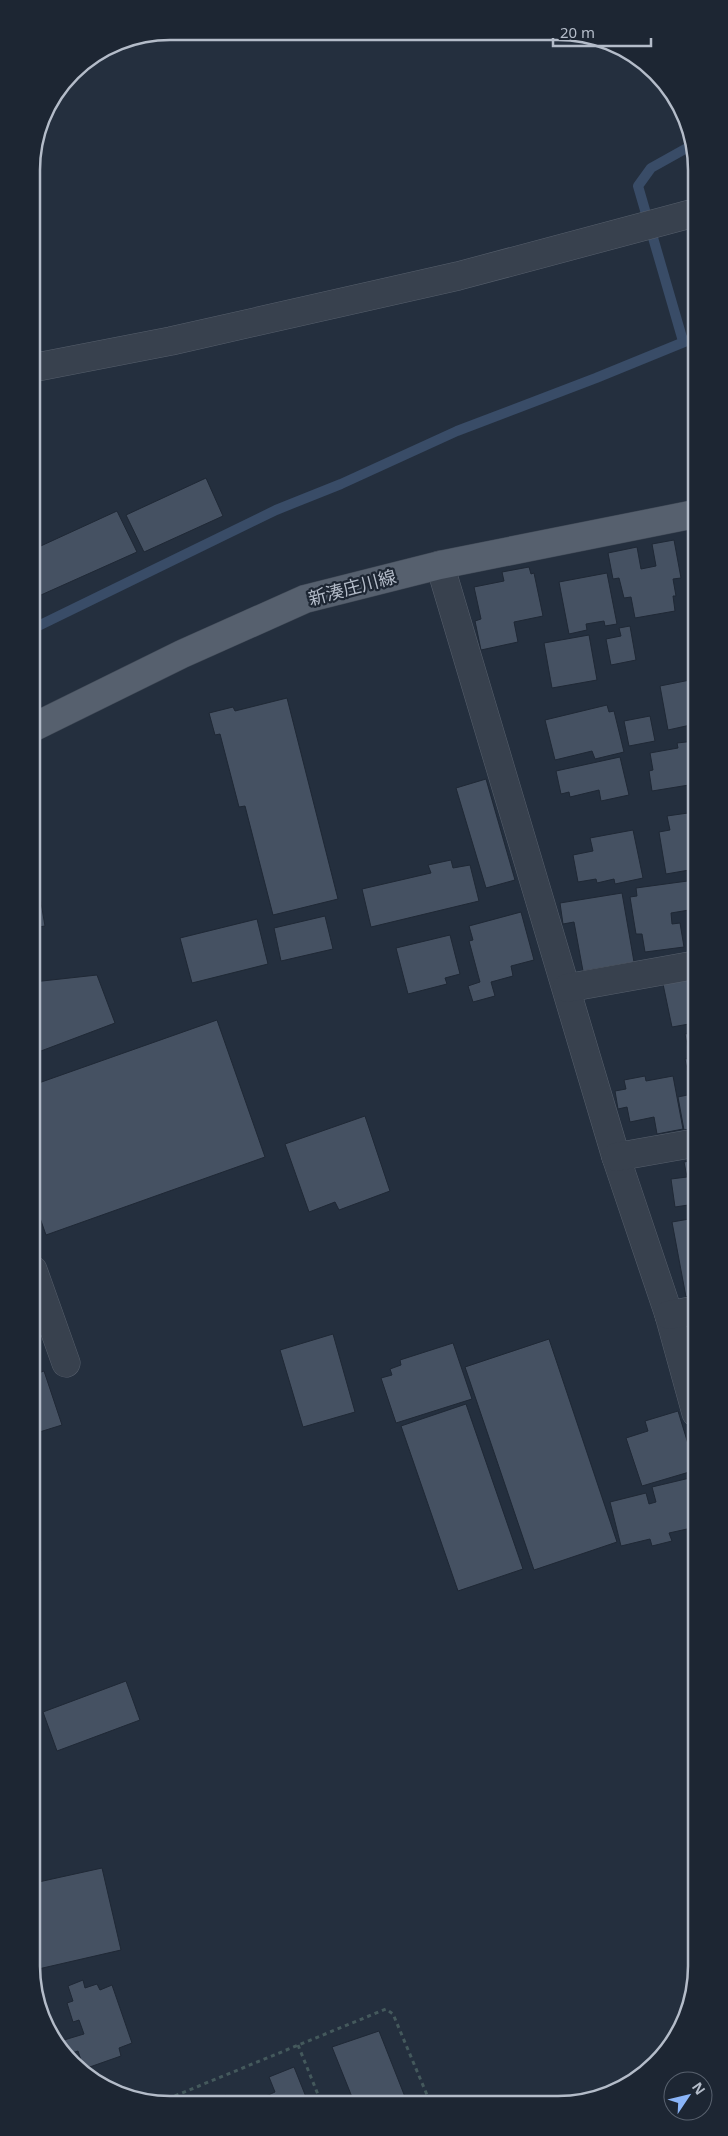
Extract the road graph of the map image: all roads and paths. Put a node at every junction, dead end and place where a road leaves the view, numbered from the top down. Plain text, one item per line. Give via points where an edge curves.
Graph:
1 (688, 214) edge
2 (40, 366) edge
3 (688, 515) edge
4 (440, 565) junction
5 (40, 724) edge
6 (688, 966) edge
7 (567, 988) junction
8 (688, 1144) edge
9 (616, 1157) junction
10 (40, 1290) edge
11 (688, 1311) edge
12 (669, 1315) junction
13 (66, 1363) dead end
14 (688, 1384) edge
15 (298, 2046) junction
16 (175, 2096) edge
17 (319, 2096) edge
18 (427, 2096) edge

1 - 2 street via 458,276 171,341
3 - 4 main road, 新湊庄川線
4 - 5 main road, 新湊庄川線 via 305,599 182,654
4 - 7 street
6 - 7 street
7 - 9 street
8 - 9 street
9 - 12 street
10 - 13 street
11 - 12 street
12 - 14 street
15 - 16 path
15 - 17 path
15 - 18 path via 386,2009 393,2014

